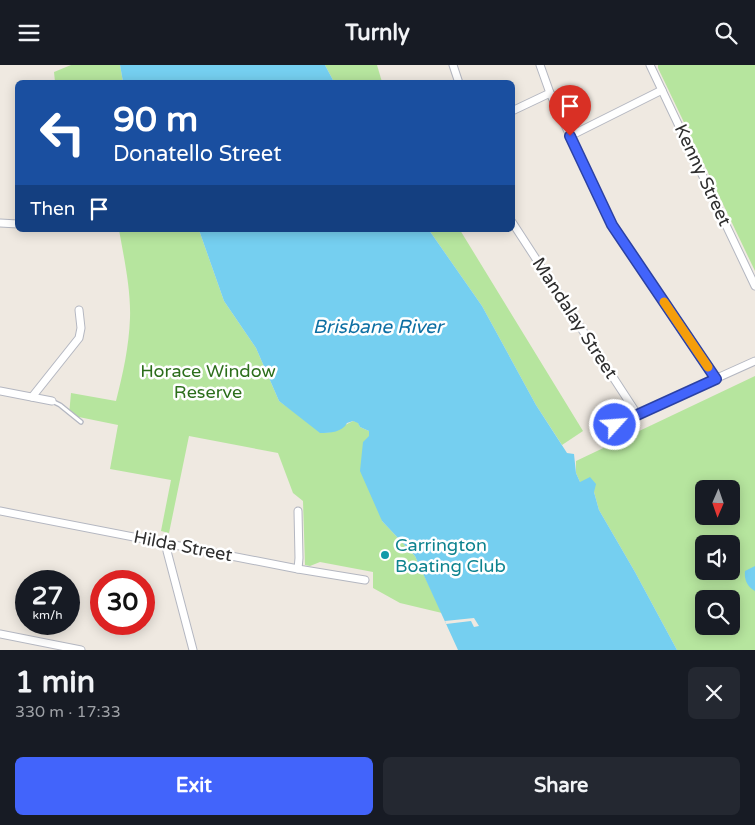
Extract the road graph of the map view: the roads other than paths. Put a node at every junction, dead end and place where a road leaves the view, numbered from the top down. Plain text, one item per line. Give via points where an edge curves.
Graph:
1 (453, 65) edge
2 (540, 65) edge
3 (650, 65) edge
4 (458, 80) edge
5 (662, 90) junction
6 (550, 93) junction
7 (515, 110) edge
8 (570, 136) junction
9 (0, 223) edge
10 (15, 224) edge
11 (515, 227) edge
12 (755, 286) edge
13 (79, 310) dead end
14 (755, 361) edge
15 (716, 379) junction
16 (0, 391) edge
17 (32, 397) junction
18 (52, 401) joint
19 (637, 414) junction
20 (81, 422) dead end
21 (615, 425) dead end
22 (0, 511) edge
23 (298, 511) dead end
24 (168, 543) junction
25 (298, 569) junction
26 (366, 580) dead end
27 (0, 634) edge
28 (81, 650) edge
29 (193, 650) edge

1 - 4 street
2 - 6 street
3 - 5 street, Kenny Street
5 - 8 street
5 - 12 street, Kenny Street
6 - 7 street
6 - 8 street
8 - 15 street via 612,225
9 - 10 street
11 - 19 street, Mandalay Street
13 - 17 street via 79,338
14 - 15 street
15 - 19 street
16 - 17 street
17 - 18 street
18 - 20 lane
19 - 21 street
22 - 24 street, Hilda Street
23 - 25 street
24 - 25 street, Hilda Street
24 - 29 street via 167,551
25 - 26 street, Hilda Street
27 - 28 street

